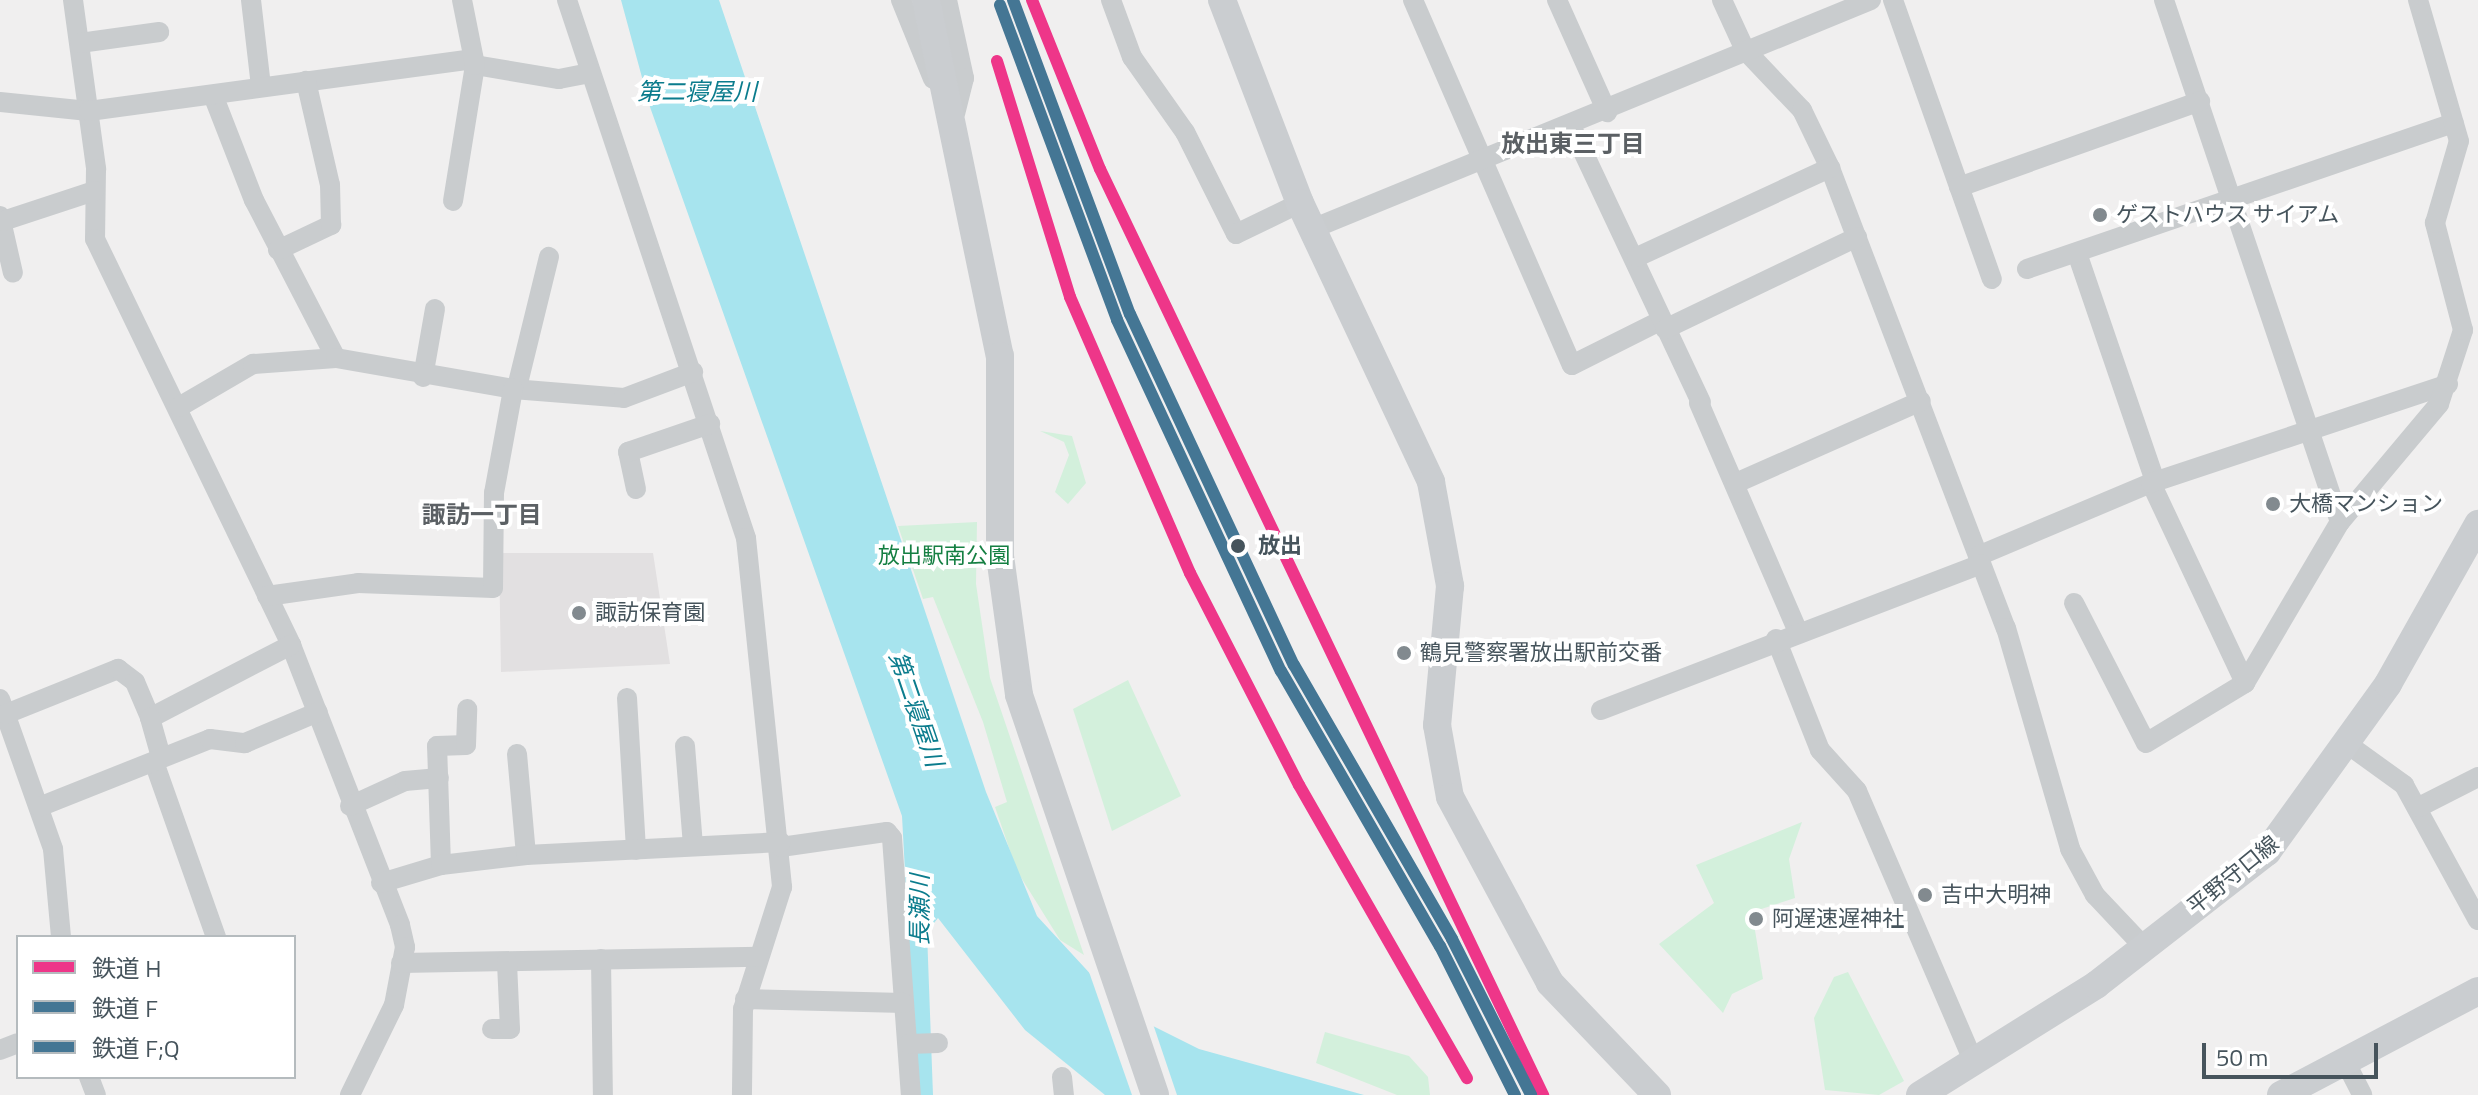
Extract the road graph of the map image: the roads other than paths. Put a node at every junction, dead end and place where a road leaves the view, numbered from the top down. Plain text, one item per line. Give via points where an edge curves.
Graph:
1 (73, 0) edge
2 (251, 0) edge
3 (462, 0) edge
4 (567, 0) edge
5 (901, 0) edge
6 (926, 0) edge
7 (947, 0) edge
8 (1111, 0) edge
9 (1222, 0) edge
10 (1413, 0) edge
11 (1557, 0) edge
12 (1722, 0) edge
13 (1871, 0) edge
14 (1893, 0) edge
15 (2164, 0) edge
16 (2418, 0) edge
17 (159, 32) dead end
18 (80, 43) junction
19 (1745, 50) junction
20 (474, 62) junction
21 (590, 73) junction
22 (306, 81) junction
23 (261, 86) junction
24 (213, 95) junction
25 (2200, 101) junction
26 (0, 102) edge
27 (89, 111) junction
28 (1607, 112) junction
29 (955, 113) junction
30 (2454, 123) junction
31 (1571, 126) junction
32 (1485, 158) junction
33 (1830, 168) junction
34 (1959, 187) junction
35 (94, 191) junction
36 (453, 201) dead end
37 (1300, 203) junction
38 (2233, 204) junction
39 (1, 219) edge
40 (1312, 229) junction
41 (1857, 237) junction
42 (278, 250) junction
43 (2078, 256) junction
44 (549, 257) dead end
45 (1637, 257) junction
46 (2027, 269) dead end
47 (13, 273) dead end
48 (1992, 279) dead end
49 (435, 309) dead end
50 (1663, 325) junction
51 (336, 358) junction
52 (693, 372) junction
53 (423, 377) junction
54 (2448, 384) junction
55 (515, 388) junction
56 (1921, 401) junction
57 (179, 407) junction
58 (710, 424) junction
59 (2307, 427) junction
60 (2153, 482) junction
61 (1736, 483) junction
62 (636, 489) dead end
63 (2340, 522) junction
64 (2478, 524) edge
65 (1980, 560) junction
66 (267, 596) junction
67 (2074, 603) dead end
68 (1797, 630) junction
69 (1776, 639) junction
70 (291, 645) junction
71 (2245, 683) junction
72 (627, 698) dead end
73 (3, 706) edge
74 (467, 709) dead end
75 (1601, 710) dead end
76 (318, 712) junction
77 (150, 718) junction
78 (2346, 743) junction
79 (685, 746) dead end
80 (517, 754) dead end
81 (157, 760) junction
82 (2478, 777) edge
83 (439, 778) junction
84 (350, 806) junction
85 (39, 807) junction
86 (2419, 807) junction
87 (781, 844) junction
88 (693, 845) junction
89 (636, 850) junction
90 (526, 855) junction
91 (441, 865) junction
92 (381, 883) junction
93 (2478, 920) edge
94 (61, 935) edge
95 (215, 935) edge
96 (2144, 947) junction
97 (759, 957) junction
98 (601, 959) junction
99 (507, 962) junction
100 (401, 963) junction
101 (2478, 991) edge
102 (745, 999) junction
103 (904, 1003) junction
104 (509, 1029) dead end
105 (936, 1043) dead end
106 (910, 1044) junction
107 (2345, 1061) junction
108 (1975, 1065) junction
109 (350, 1095) edge
110 (603, 1095) edge
111 (742, 1095) edge
112 (911, 1095) edge
113 (1155, 1095) edge
114 (1657, 1095) edge
115 (1920, 1095) edge
116 (2281, 1095) edge
117 (2362, 1095) edge

1 - 18 street
2 - 23 street
3 - 20 street
4 - 21 street
5 - 29 street via 936,88
6 - 29 street
7 - 29 street via 964,78
8 - 37 street via 1132,57 1185,132 1236,234
9 - 37 street
10 - 32 street
11 - 28 street
12 - 19 street
13 - 19 street
14 - 34 street
15 - 25 street
16 - 30 street
17 - 18 street
18 - 27 street
19 - 28 street
19 - 33 street via 1802,110
20 - 21 street via 559,79
20 - 22 street
20 - 36 street
21 - 52 street
22 - 23 street
22 - 42 street via 330,185 331,225
23 - 24 street
24 - 27 street
24 - 42 street
25 - 34 street
25 - 38 street
26 - 27 street
27 - 35 street
28 - 31 street
29 - 113 street via 1000,356 1000,556 1011,651 1032,743
30 - 38 street
30 - 54 street via 2459,141 2435,223 2463,330
31 - 32 street
31 - 45 street
32 - 40 street
32 - 50 street via 1572,365
33 - 41 street
33 - 45 street
34 - 48 street
35 - 39 street
35 - 57 street via 95,239
37 - 40 street
38 - 43 street
38 - 59 street
39 - 47 street
40 - 114 street via 1413,437 1444,535 1450,586 1437,725 1450,797 1550,983
41 - 50 street
41 - 56 street
42 - 51 street
43 - 46 street
43 - 60 street
44 - 55 street
45 - 50 street
49 - 53 street
50 - 61 street
51 - 53 street
51 - 57 street via 253,364
52 - 55 street via 624,398
52 - 58 street
53 - 55 street
54 - 59 street
54 - 63 street
55 - 66 street via 494,493 493,588 358,583
56 - 61 street
56 - 65 street
57 - 66 street
58 - 62 street via 628,452
58 - 87 street via 746,538
59 - 60 street
59 - 63 street
60 - 65 street
60 - 71 street
61 - 68 street
63 - 71 street
64 - 78 street, 平野守口線 via 2426,623
65 - 68 street
65 - 96 street via 2070,849 2095,895
66 - 70 street
67 - 71 street via 2146,743
68 - 69 street
69 - 75 street
69 - 108 street via 1820,750 1857,791
70 - 76 street
70 - 77 street
72 - 89 street
73 - 77 street via 118,669 135,682
73 - 85 street
74 - 83 street via 466,745 437,746
76 - 81 street via 245,743 210,739
76 - 84 street
77 - 81 street
78 - 86 street via 2404,785
78 - 96 street, 平野守口線 via 2267,852
79 - 88 street
80 - 90 street
81 - 85 street
81 - 95 street
82 - 86 street
83 - 84 street via 405,781
83 - 91 street
84 - 92 street
85 - 94 street via 53,849
86 - 93 street
87 - 88 street
87 - 97 street via 782,887
87 - 103 street via 887,832 892,838
88 - 89 street
89 - 90 street
90 - 91 street
91 - 92 street
92 - 100 street via 400,925
96 - 108 street, 平野守口線
97 - 98 street
97 - 102 street
98 - 99 street
98 - 110 street
99 - 100 street
99 - 104 street
100 - 109 street via 394,1005
101 - 107 street
102 - 103 street
102 - 111 street
103 - 106 street
105 - 106 street
106 - 112 street
107 - 116 street
107 - 117 street
108 - 115 street, 平野守口線

